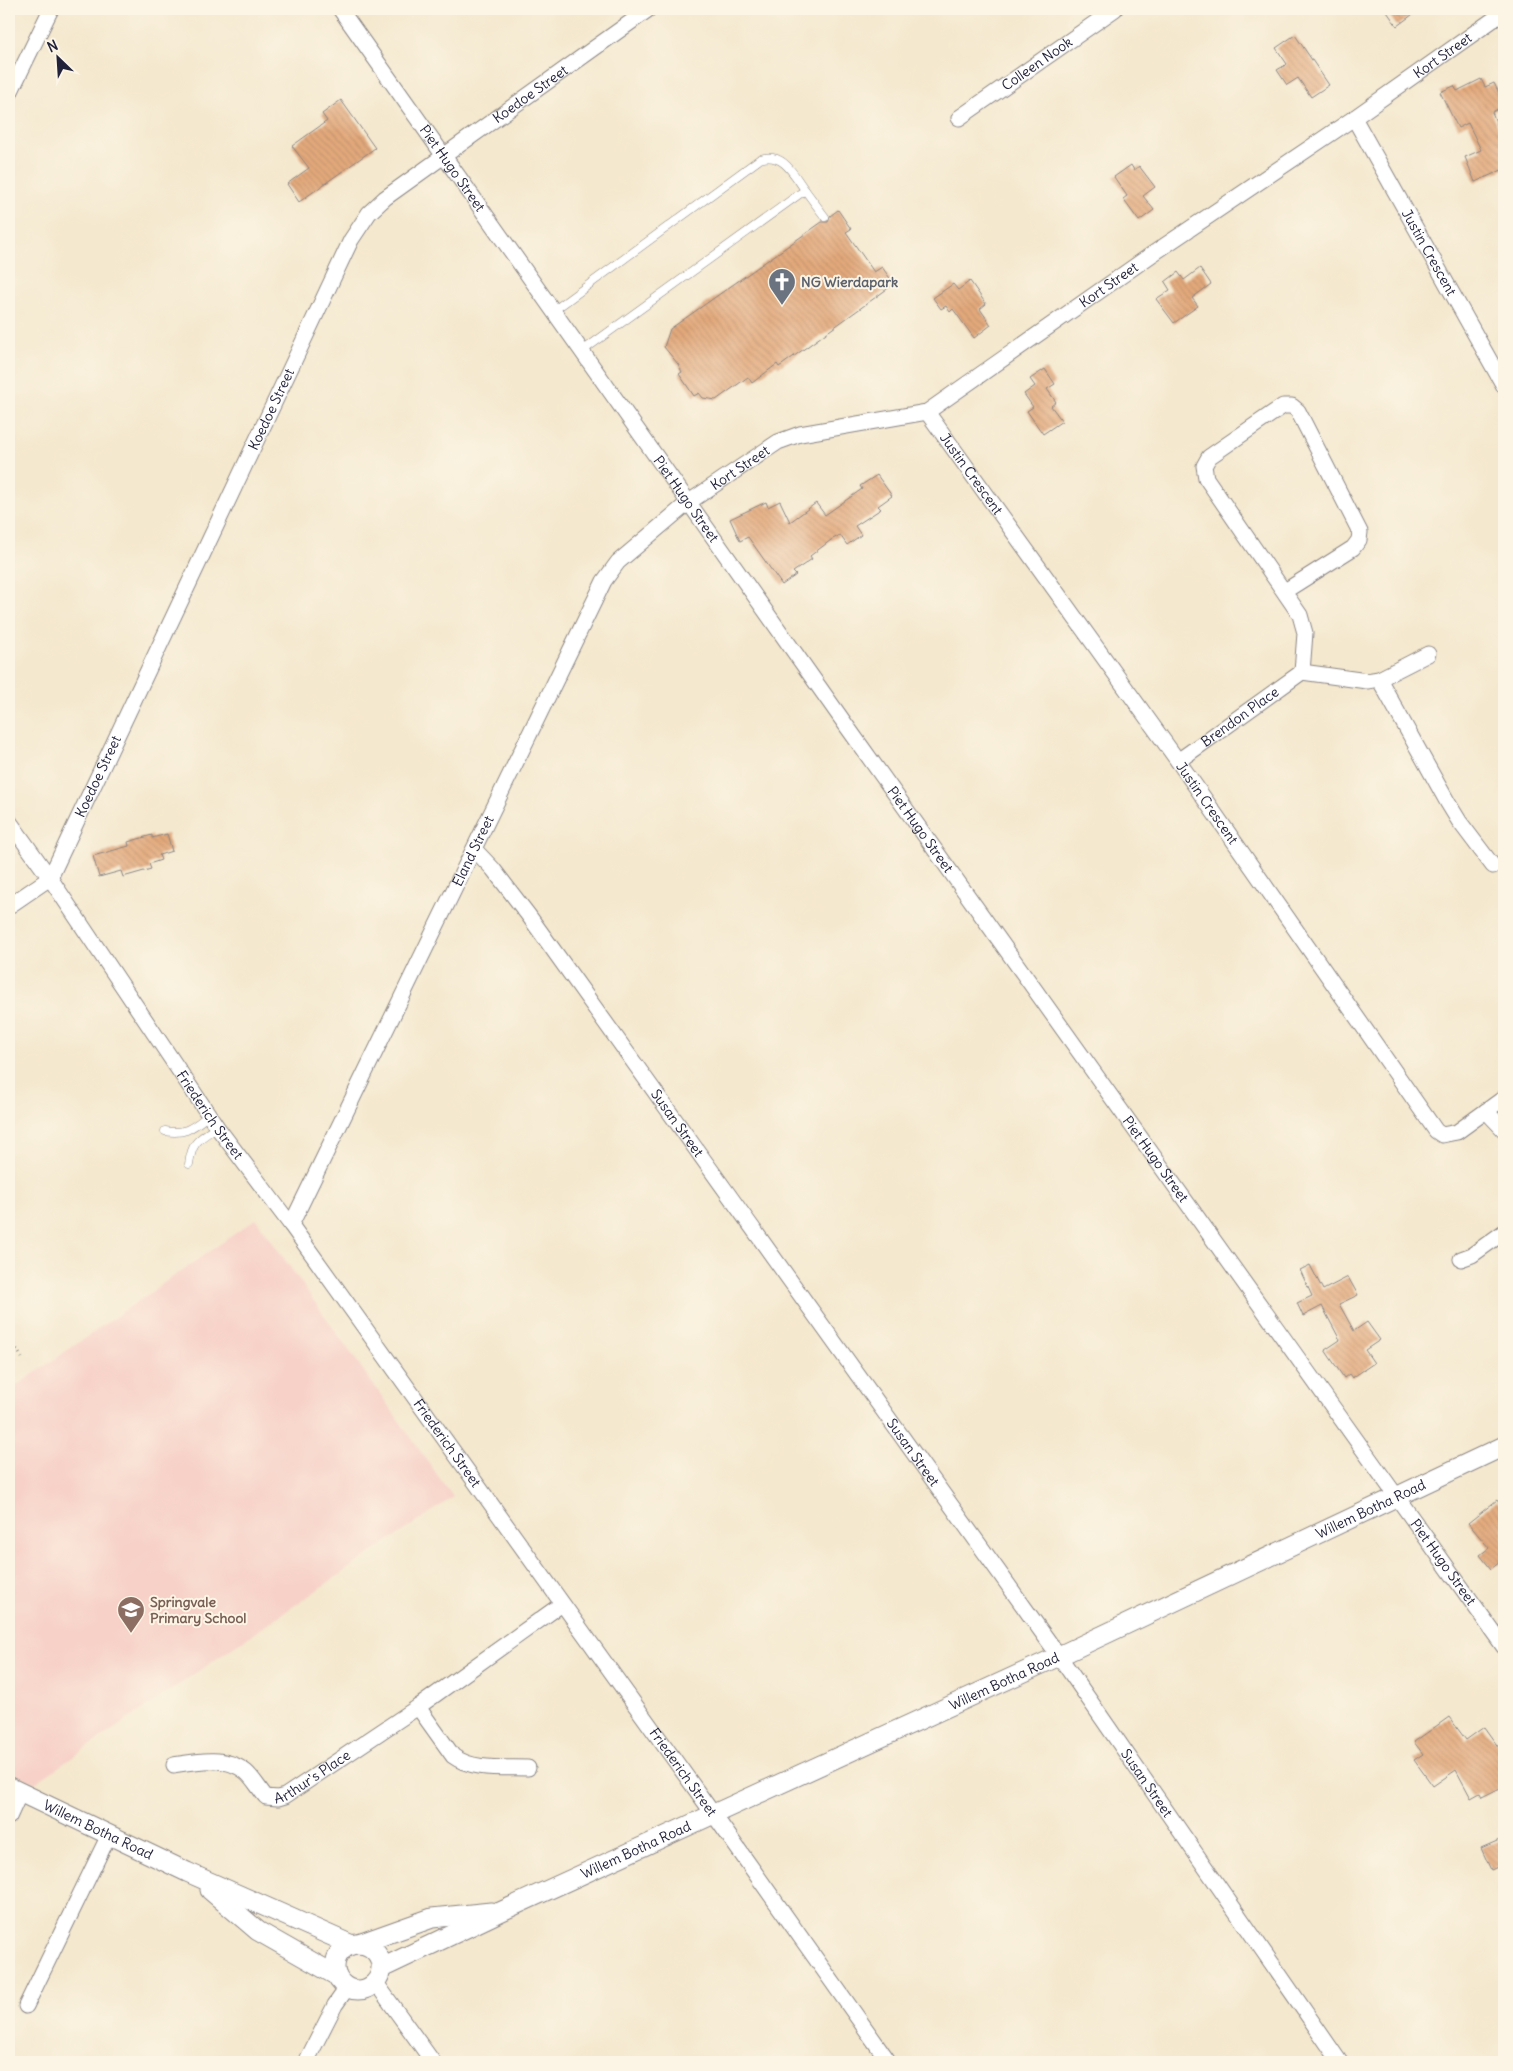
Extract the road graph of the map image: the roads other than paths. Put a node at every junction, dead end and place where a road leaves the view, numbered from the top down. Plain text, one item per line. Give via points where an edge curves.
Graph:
1 (51, 9) edge
2 (340, 9) edge
3 (649, 9) edge
4 (1115, 9) edge
5 (1504, 12) edge
6 (629, 14) edge
7 (9, 95) edge
8 (959, 118) dead end
9 (1354, 118) junction
10 (443, 156) junction
11 (805, 190) junction
12 (825, 217) dead end
13 (553, 311) junction
14 (582, 352) junction
15 (1504, 386) edge
16 (927, 412) junction
17 (689, 502) junction
18 (1285, 591) junction
19 (1428, 654) dead end
20 (1302, 672) junction
21 (1379, 679) junction
22 (1178, 761) junction
23 (9, 821) edge
24 (475, 850) junction
25 (1493, 866) dead end
26 (50, 878) junction
27 (9, 906) edge
28 (1504, 1098) edge
29 (1486, 1111) junction
30 (213, 1121) junction
31 (1504, 1130) edge
32 (165, 1131) dead end
33 (189, 1164) dead end
34 (291, 1225) junction
35 (1504, 1232) edge
36 (1461, 1259) dead end
37 (1504, 1446) edge
38 (1396, 1497) junction
39 (562, 1604) junction
40 (1504, 1647) edge
41 (1059, 1656) junction
42 (418, 1707) junction
43 (174, 1764) dead end
44 (528, 1768) dead end
45 (14, 1790) edge
46 (714, 1815) junction
47 (9, 1817) edge
48 (110, 1835) junction
49 (187, 1872) junction
50 (502, 1911) junction
51 (356, 1945) junction
52 (379, 1976) junction
53 (342, 1982) junction
54 (26, 2006) dead end
55 (306, 2062) edge
56 (433, 2062) edge
57 (889, 2062) edge
58 (1340, 2062) edge

1 - 7 street
2 - 10 street, Piet Hugo Street
3 - 6 street, Koedoe Street
4 - 8 street, Colleen Nook
5 - 9 street, Kort Street
6 - 10 street, Koedoe Street
9 - 15 street, Justin Crescent
9 - 16 street, Kort Street
10 - 13 street, Piet Hugo Street
10 - 26 street, Koedoe Street via 375,206 351,240
11 - 12 lane
11 - 13 lane via 783,162 768,156 760,159
11 - 14 lane
13 - 14 street, Piet Hugo Street
14 - 17 street, Piet Hugo Street
16 - 17 street, Kort Street via 789,437
16 - 22 street, Justin Crescent
17 - 24 street, Eland Street via 608,574
17 - 38 street, Piet Hugo Street
18 - 18 street via 1353,548 1360,532 1298,411 1292,406 1283,406 1209,457 1204,466 1206,478
18 - 20 street via 1300,614 1305,633
19 - 21 street
20 - 21 street via 1358,681
20 - 22 street, Brendon Place
21 - 25 street via 1452,810
22 - 29 street, Justin Crescent via 1436,1131 1442,1135 1457,1132
23 - 26 street, Friederich Street
24 - 34 street, Eland Street
24 - 41 street, Susan Street via 494,869 529,916
26 - 27 street
26 - 30 street, Friederich Street
28 - 29 street, Justin Crescent
29 - 31 street
30 - 32 lane via 176,1134
30 - 33 lane via 190,1152
30 - 34 street, Friederich Street
34 - 39 street, Friederich Street
35 - 36 street
37 - 38 street, Willem Botha Road
38 - 40 street, Piet Hugo Street
38 - 41 street, Willem Botha Road
39 - 42 street, Arthur's Place
39 - 46 street, Friederich Street
41 - 46 street, Willem Botha Road
41 - 58 street, Susan Street
42 - 43 street, Arthur's Place via 278,1798 266,1797 247,1772 236,1766 212,1760
42 - 44 street via 458,1760 475,1766
45 - 47 street
45 - 48 street, Willem Botha Road
46 - 50 street, Willem Botha Road
46 - 57 street, Friederich Street
48 - 49 street, Willem Botha Road
48 - 54 street
49 - 51 street, Willem Botha Road
49 - 53 street, Willem Botha Road via 258,1931
50 - 51 street, Willem Botha Road via 432,1918
50 - 52 street, Willem Botha Road
51 - 52 street via 368,1946 376,1952 380,1959
51 - 53 street via 346,1948 338,1957 335,1969
52 - 53 street via 368,1988 360,1990
52 - 56 street
53 - 55 street via 335,2005

